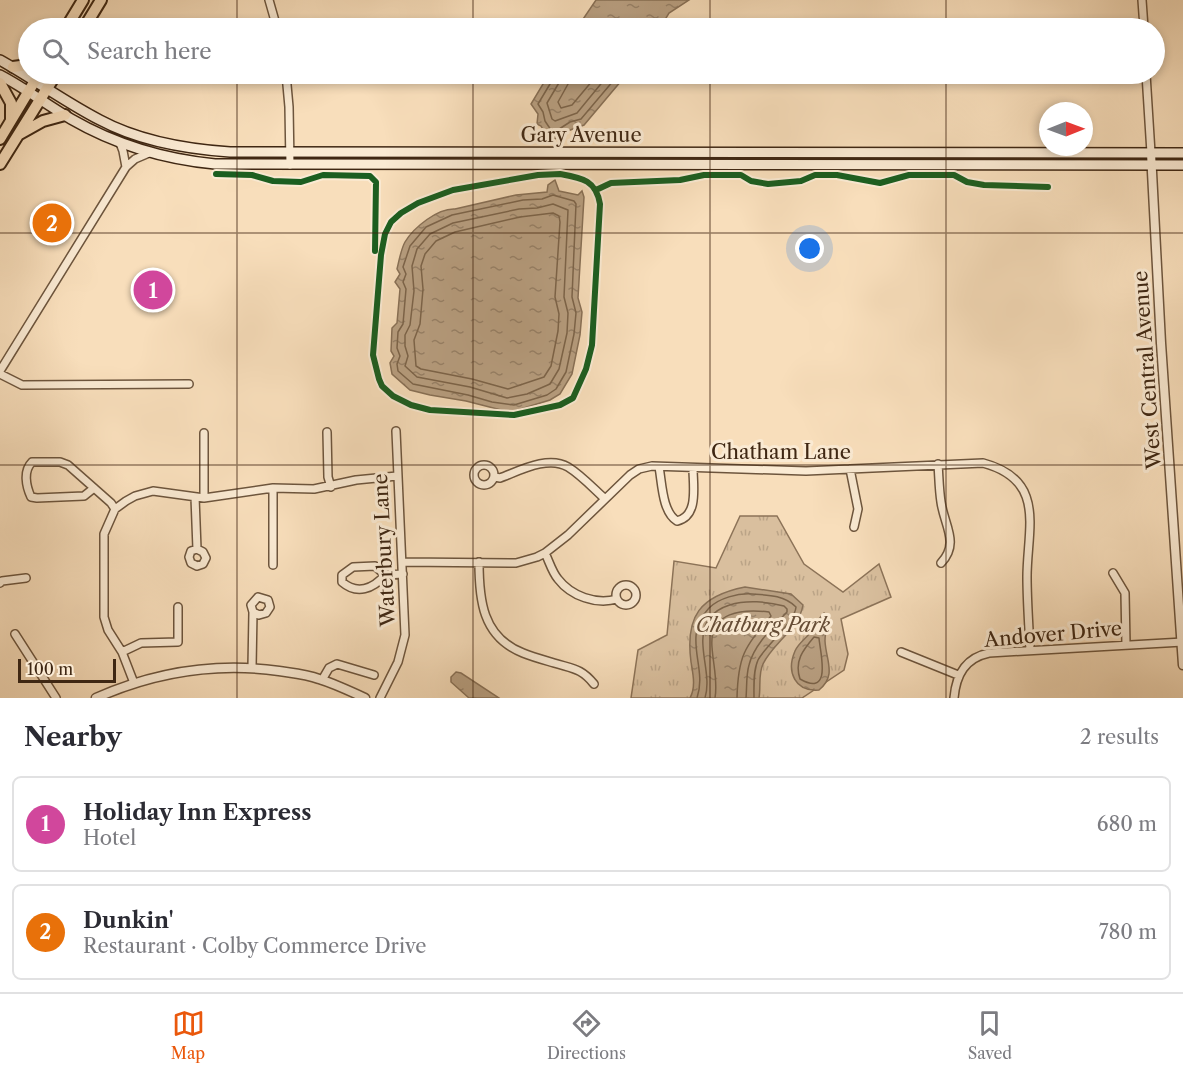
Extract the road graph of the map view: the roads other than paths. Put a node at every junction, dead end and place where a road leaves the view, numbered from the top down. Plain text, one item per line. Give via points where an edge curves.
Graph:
1 (83, 0) edge
2 (101, 0) edge
3 (269, 0) edge
4 (1142, 0) edge
5 (72, 18) edge
6 (90, 18) edge
7 (274, 18) edge
8 (1143, 18) edge
9 (0, 60) edge
10 (18, 66) edge
11 (13, 67) junction
12 (18, 69) edge
13 (0, 75) edge
14 (0, 83) edge
15 (32, 84) edge
16 (43, 84) edge
17 (50, 84) edge
18 (287, 84) edge
19 (1147, 84) edge
20 (47, 89) junction
21 (28, 91) junction
22 (40, 99) junction
23 (65, 115) junction
24 (11, 120) junction
25 (17, 135) junction
26 (0, 138) edge
27 (120, 143) junction
28 (149, 153) junction
29 (290, 153) junction
30 (1151, 153) junction
31 (1183, 153) edge
32 (0, 164) edge
33 (290, 165) junction
34 (1152, 165) junction
35 (1183, 165) edge
36 (126, 167) junction
37 (0, 372) edge
38 (189, 384) dead end
39 (396, 430) dead end
40 (327, 432) dead end
41 (204, 433) dead end
42 (938, 464) junction
43 (659, 466) junction
44 (693, 468) junction
45 (850, 469) junction
46 (398, 476) junction
47 (495, 477) dead end
48 (331, 487) junction
49 (94, 488) junction
50 (273, 488) junction
51 (195, 496) junction
52 (204, 498) junction
53 (604, 498) junction
54 (115, 509) junction
55 (854, 528) dead end
56 (197, 549) dead end
57 (545, 553) junction
58 (402, 562) junction
59 (479, 562) junction
60 (941, 563) dead end
61 (273, 565) dead end
62 (1113, 573) dead end
63 (403, 574) junction
64 (385, 575) junction
65 (26, 578) dead end
66 (0, 583) edge
67 (617, 599) dead end
68 (178, 607) dead end
69 (253, 612) dead end
70 (15, 634) dead end
71 (1182, 642) edge
72 (1126, 645) junction
73 (1030, 650) junction
74 (122, 652) junction
75 (900, 652) dead end
76 (1183, 665) edge
77 (252, 668) junction
78 (374, 675) dead end
79 (958, 675) junction
80 (322, 680) junction
81 (134, 682) junction
82 (594, 684) dead end
83 (56, 698) edge
84 (96, 698) edge
85 (365, 698) edge
86 (380, 698) edge
87 (954, 698) edge

1 - 5 main road
2 - 6 main road
3 - 7 street
4 - 8 street
9 - 11 main road, Gary Avenue
10 - 11 main road
11 - 12 main road, Gary Avenue
13 - 21 main road, Gary Avenue
14 - 24 main road via 11,104
15 - 21 main road
16 - 20 main road, Gary Avenue
17 - 20 main road
18 - 29 street
19 - 30 street, West Central Avenue
20 - 22 main road
20 - 29 main road, Gary Avenue via 101,121 168,143 202,150
21 - 22 main road, Gary Avenue
21 - 24 main road
22 - 23 main road, Gary Avenue
22 - 25 main road
23 - 25 main road
23 - 27 main road, Gary Avenue
24 - 26 main road
25 - 32 main road
27 - 28 main road, Gary Avenue
27 - 36 street
28 - 33 main road, Gary Avenue via 215,164
28 - 36 street
29 - 30 main road, Gary Avenue
29 - 33 street
30 - 31 main road, Gary Avenue
30 - 34 street, West Central Avenue
33 - 34 main road, Gary Avenue
34 - 35 main road, Gary Avenue
34 - 71 street, West Central Avenue
36 - 37 street
37 - 38 street via 22,385
39 - 46 street, Waterbury Lane
40 - 48 street
41 - 52 street
42 - 45 street, Chatham Lane
42 - 60 street via 941,503 951,542 949,555
42 - 73 street, Chatham Lane via 991,465 1018,483 1028,501
43 - 44 street, Chatham Lane
43 - 44 street via 667,510 676,521 692,510
43 - 53 street, Chatham Lane via 645,467 630,475
44 - 45 street, Chatham Lane
45 - 55 street via 858,509
46 - 48 street
46 - 58 street, Waterbury Lane
47 - 53 street via 556,463 568,467
48 - 50 street
49 - 49 street via 84,496 37,498 27,489 26,472 32,462 60,462
49 - 54 street
50 - 52 street
50 - 61 street
51 - 52 street
51 - 54 street via 153,491 135,495
51 - 56 street
53 - 57 street, Chatham Lane
54 - 74 street via 104,534 104,617
57 - 59 street, Chatham Lane via 516,563
57 - 67 street via 557,578 577,595
58 - 59 street, Chatham Lane
58 - 63 street, Waterbury Lane
59 - 82 street via 483,610 496,633 521,653 584,672
62 - 72 street via 1125,593
63 - 64 street
63 - 86 street, Waterbury Lane via 404,641
64 - 64 street via 372,587 358,590 342,582 342,575 353,567 375,566
65 - 66 street
68 - 74 street via 178,642 141,643
69 - 77 street
70 - 83 street
71 - 72 street, Andover Drive
71 - 76 street, West Central Avenue
72 - 73 street, Andover Drive
73 - 79 street, Andover Drive via 982,654
74 - 81 street
75 - 79 street
77 - 80 street
77 - 81 street via 187,670
78 - 80 street via 337,664 329,668
79 - 87 street
80 - 85 street
81 - 84 street

